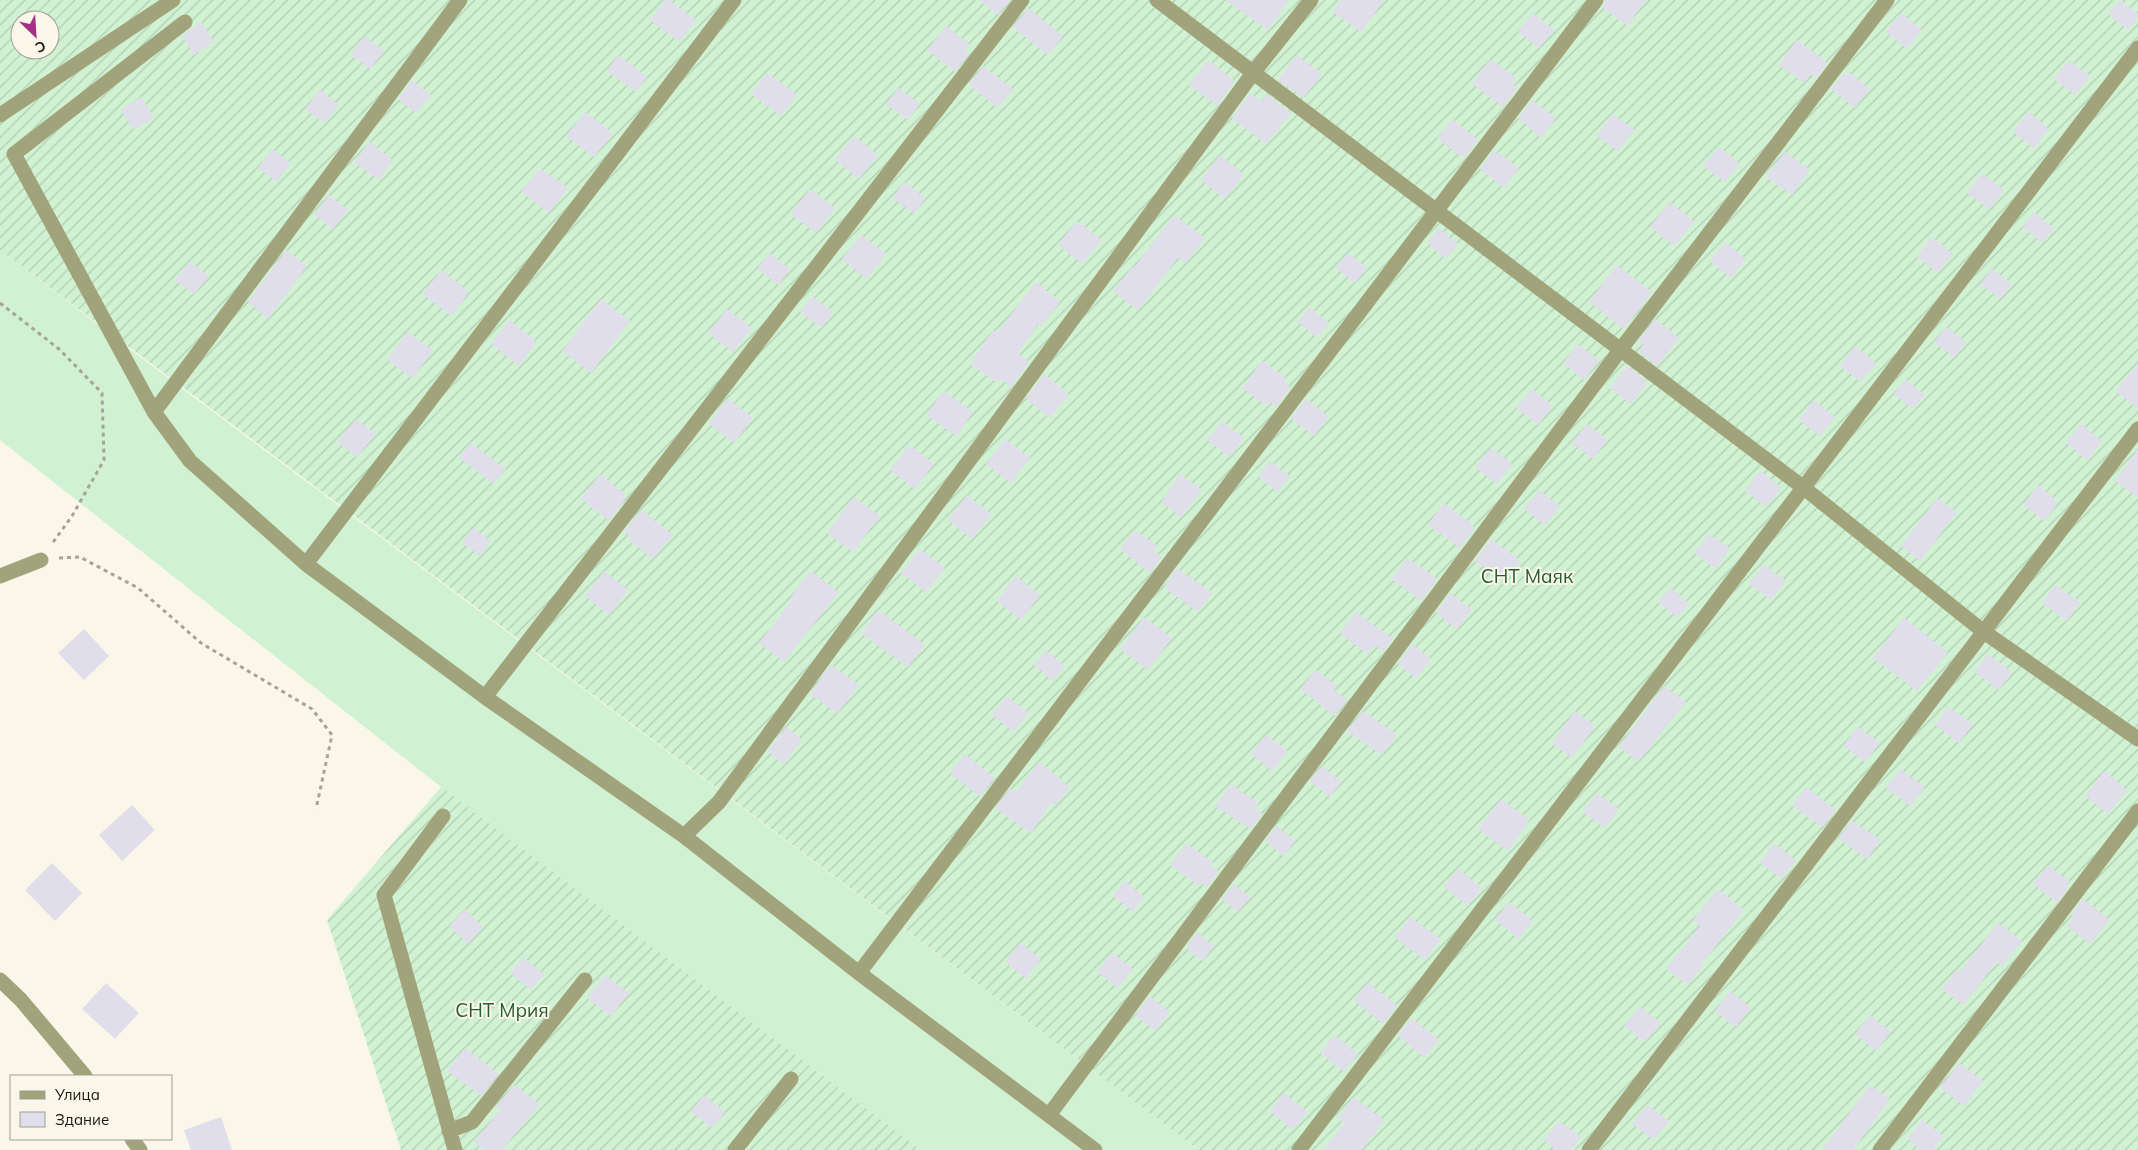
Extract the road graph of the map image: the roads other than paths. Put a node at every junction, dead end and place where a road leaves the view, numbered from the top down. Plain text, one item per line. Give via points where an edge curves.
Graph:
1 (460, 0) edge
2 (734, 0) edge
3 (1022, 0) edge
4 (1157, 0) edge
5 (1311, 0) edge
6 (1596, 0) edge
7 (1887, 0) edge
8 (168, 1) edge
9 (185, 22) dead end
10 (2138, 48) edge
11 (1253, 73) junction
12 (0, 115) edge
13 (1436, 210) junction
14 (1621, 349) junction
15 (154, 412) junction
16 (2138, 429) edge
17 (1804, 488) junction
18 (41, 560) road end
19 (306, 564) junction
20 (0, 576) edge
21 (1984, 632) junction
22 (485, 697) junction
23 (2138, 740) edge
24 (2138, 811) edge
25 (443, 816) dead end
26 (684, 836) junction
27 (859, 974) junction
28 (0, 980) edge
29 (585, 980) dead end
30 (84, 1075) edge
31 (791, 1079) dead end
32 (1049, 1115) junction
33 (449, 1131) junction
34 (455, 1150) edge
35 (735, 1150) edge
36 (1095, 1150) edge
37 (1299, 1150) edge
38 (1589, 1150) edge
39 (1880, 1150) edge

1 - 15 street
2 - 19 street
3 - 22 street
4 - 11 street
5 - 11 street
6 - 13 street
7 - 14 street
8 - 12 street
9 - 15 street via 14,154
10 - 17 street
11 - 13 street
11 - 26 street via 720,802
13 - 14 street
13 - 27 street
14 - 17 street
14 - 32 street
15 - 19 street via 190,461
16 - 21 street
17 - 21 street
17 - 37 street
18 - 20 street
19 - 22 street
21 - 23 street
21 - 38 street
22 - 26 street
24 - 39 street
25 - 33 street via 384,895
26 - 27 street
27 - 32 street
28 - 30 street
29 - 33 street via 472,1122
31 - 35 street
32 - 36 street
33 - 34 street

